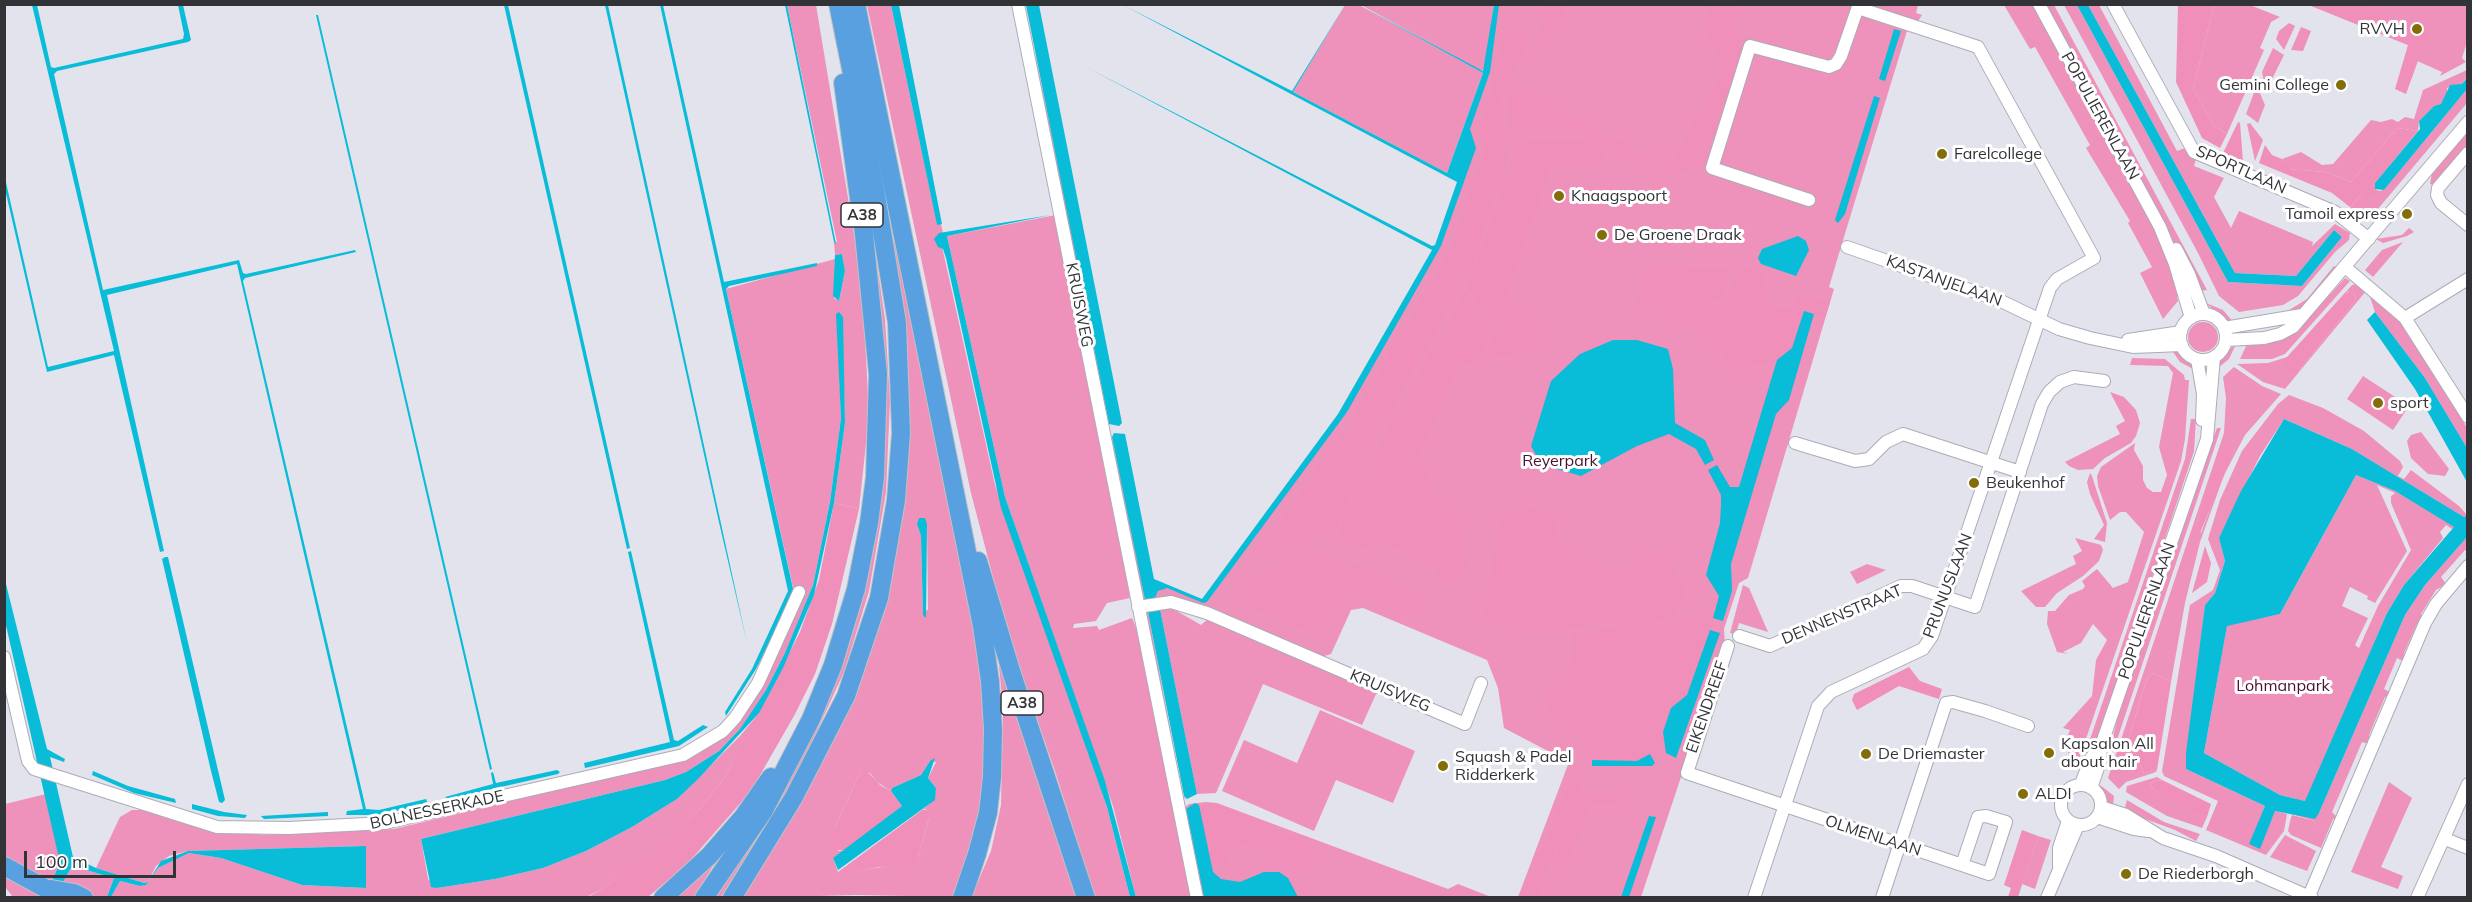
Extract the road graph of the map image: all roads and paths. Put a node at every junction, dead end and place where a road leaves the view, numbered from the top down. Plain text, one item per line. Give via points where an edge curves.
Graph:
1 (838, 4) edge
2 (856, 4) edge
3 (1018, 4) edge
4 (2039, 4) edge
5 (2113, 4) edge
6 (1859, 6) edge
7 (842, 27) junction
8 (2468, 122) edge
9 (2468, 153) edge
10 (1809, 200) dead end
11 (2468, 225) edge
12 (2160, 227) junction
13 (2369, 238) junction
14 (1847, 247) dead end
15 (2344, 267) junction
16 (2468, 279) edge
17 (2204, 314) junction
18 (2191, 318) junction
19 (2405, 318) junction
20 (2039, 319) junction
21 (2225, 334) junction
22 (2181, 339) junction
23 (2214, 357) junction
24 (2197, 359) junction
25 (2104, 381) dead end
26 (2468, 417) edge
27 (1795, 443) dead end
28 (1992, 464) junction
29 (2020, 472) junction
30 (2193, 476) junction
31 (958, 509) junction
32 (2468, 566) edge
33 (799, 592) dead end
34 (1946, 598) junction
35 (1147, 605) junction
36 (1739, 636) dead end
37 (1728, 646) dead end
38 (836, 650) junction
39 (4, 657) edge
40 (1481, 683) dead end
41 (2028, 726) dead end
42 (2468, 784) edge
43 (2086, 786) junction
44 (1784, 806) junction
45 (2099, 812) junction
46 (2073, 823) junction
47 (2445, 839) junction
48 (1899, 844) junction
49 (2468, 848) edge
50 (1962, 865) junction
51 (4, 866) edge
52 (45, 888) junction
53 (63, 897) edge
54 (84, 897) edge
55 (663, 897) edge
56 (704, 897) edge
57 (732, 897) edge
58 (962, 897) edge
59 (1086, 897) edge
60 (1197, 897) edge
61 (1754, 897) edge
62 (1882, 897) edge
63 (2047, 897) edge
64 (2311, 897) edge
65 (2416, 897) edge

1 - 7 highway, A38
2 - 31 highway, A38
3 - 35 street, KRUISWEG
4 - 12 street, POPULIERENLAAN
5 - 13 street, SPORTLAAN via 2194,152 2335,212
6 - 10 street via 1841,57 1829,67 1750,46 1712,168
6 - 20 street via 1965,41 1984,54 2094,258 2057,279
7 - 38 highway, A38 via 836,39 864,234 879,405 868,523 856,589
7 - 57 highway, A38 via 897,323 901,433 891,535 879,598 846,696 794,797
8 - 13 street
9 - 11 street via 2438,188 2437,195
12 - 17 street, POPULIERENLAAN via 2189,274
12 - 18 street, POPULIERENLAAN
13 - 15 street
14 - 20 street, KASTANJELAAN via 1991,297
15 - 19 street
15 - 21 street via 2293,327 2280,334
16 - 19 street
17 - 18 street
17 - 21 street via 2217,319
18 - 22 street
19 - 26 street
20 - 22 street, KASTANJELAAN via 2059,329 2133,347
20 - 28 street, PRUNUSLAAN
21 - 23 street via 2222,349
22 - 24 street via 2189,356
23 - 24 street
23 - 30 street, POPULIERENLAAN via 2207,439
24 - 30 street, POPULIERENLAAN via 2203,394 2202,428
25 - 29 street via 2074,376 2049,392
27 - 28 street via 1854,461 1869,459 1886,442 1903,434
28 - 29 street
28 - 34 street, PRUNUSLAAN
29 - 34 street, DENNENSTRAAT via 1974,607
30 - 43 street, POPULIERENLAAN via 2101,746 2091,760
31 - 58 highway, A38 via 982,626 993,729 988,813
31 - 59 highway, A38 via 983,573
32 - 64 street via 2436,604 2426,623
33 - 39 street, BOLNESSERKADE via 758,683 735,718 715,736 683,755 386,823 217,827 34,769 28,761
34 - 36 street, DENNENSTRAAT via 1901,586 1770,646
34 - 44 street, PRUNUSLAAN via 1923,649 1831,692 1818,706
35 - 40 street, KRUISWEG via 1171,602 1207,614 1465,724
35 - 60 street, KRUISWEG
37 - 44 street, EIKENDREEF via 1686,773
38 - 55 highway, A38 via 802,721 743,817
38 - 56 highway, A38 via 829,676 789,766 763,812
41 - 48 street via 1946,703
42 - 47 street
43 - 45 street via 2099,796
43 - 46 street via 2070,788 2062,795 2060,807
44 - 48 street, OLMENLAAN
44 - 61 street, PRUNUSLAAN
45 - 46 street via 2089,824
45 - 64 street via 2137,821 2148,831
46 - 63 street via 2060,848 2059,866
47 - 49 street
47 - 65 street
48 - 50 street, OLMENLAAN
48 - 62 street
50 - 50 street, OLMENLAAN via 1989,874 2006,822 1986,816 1978,818
51 - 52 highway
52 - 53 highway
52 - 54 highway

